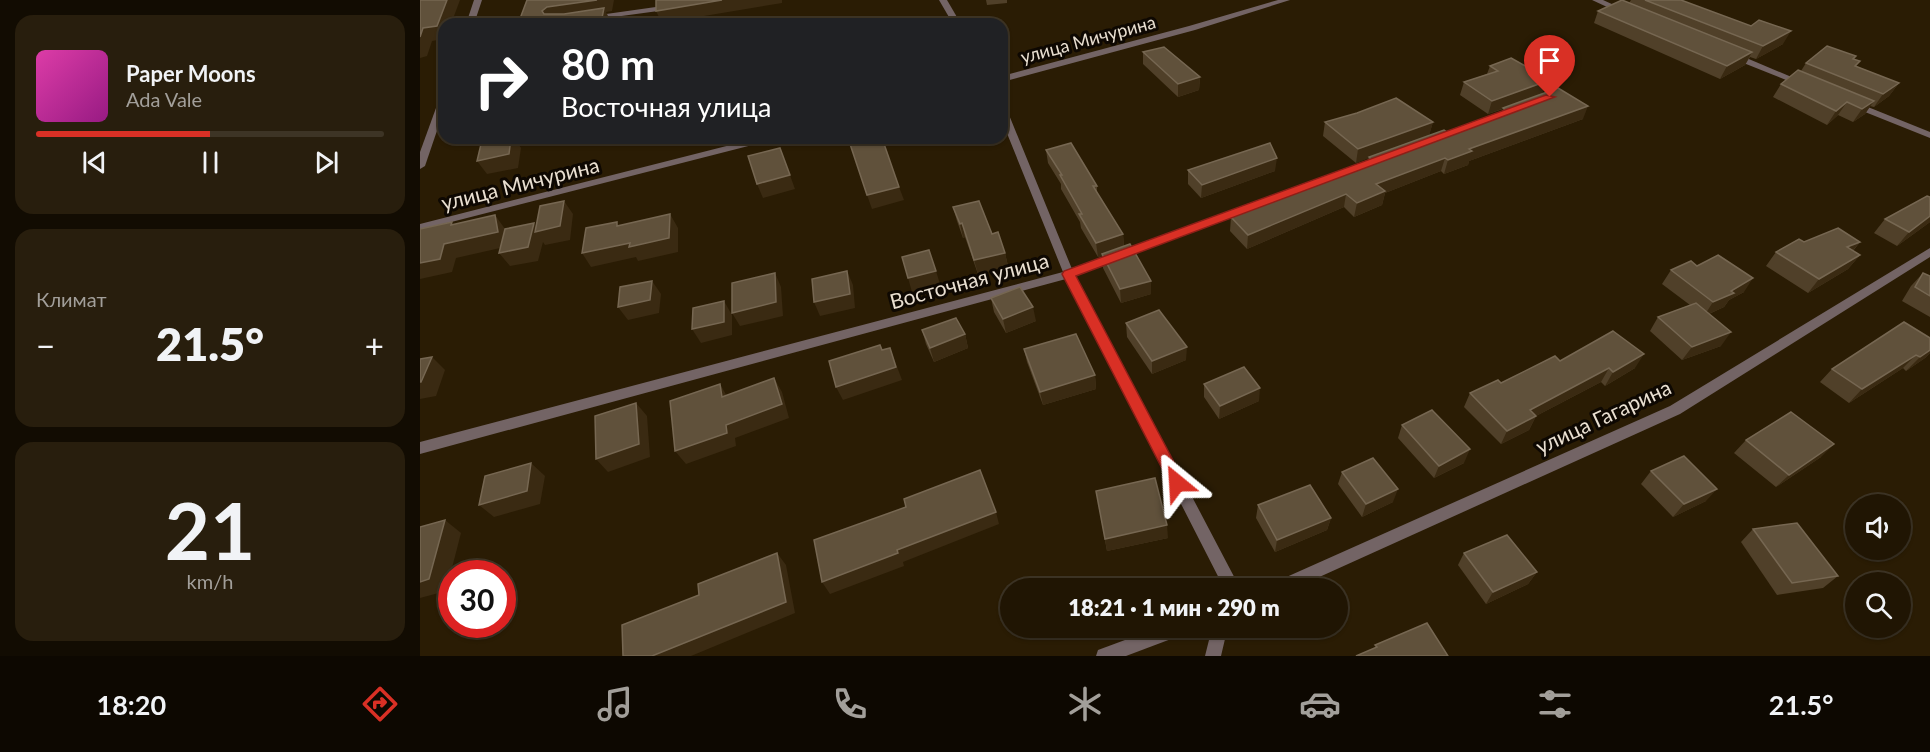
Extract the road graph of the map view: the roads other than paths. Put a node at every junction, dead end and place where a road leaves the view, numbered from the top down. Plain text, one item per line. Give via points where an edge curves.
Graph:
1 (478, 0) edge
2 (943, 0) edge
3 (1286, 0) edge
4 (1596, 0) edge
5 (680, 5) edge
6 (1629, 13) edge
7 (472, 18) edge
8 (597, 18) edge
9 (954, 18) edge
10 (1726, 53) edge
11 (1008, 77) edge
12 (1813, 88) edge
13 (1845, 101) edge
14 (1528, 105) edge
15 (438, 114) edge
16 (1008, 125) edge
17 (1930, 135) edge
18 (1429, 142) edge
19 (745, 144) edge
20 (1385, 158) edge
21 (420, 166) edge
22 (420, 227) edge
23 (1930, 252) edge
24 (1069, 274) junction
25 (420, 448) edge
26 (1227, 578) edge
27 (1300, 578) edge
28 (1152, 638) edge
29 (1218, 638) edge
30 (1104, 656) edge
31 (1213, 656) edge

1 - 7 street
2 - 9 street
3 - 11 street, улица Мичурина
4 - 6 street
5 - 8 street
10 - 12 street
13 - 17 street
14 - 18 street
15 - 21 street
16 - 24 street
19 - 22 street, улица Мичурина
20 - 24 street, Восточная улица
23 - 27 street, улица Гагарина via 1675,410
24 - 25 street, Восточная улица
24 - 26 street
28 - 30 street
29 - 31 street

